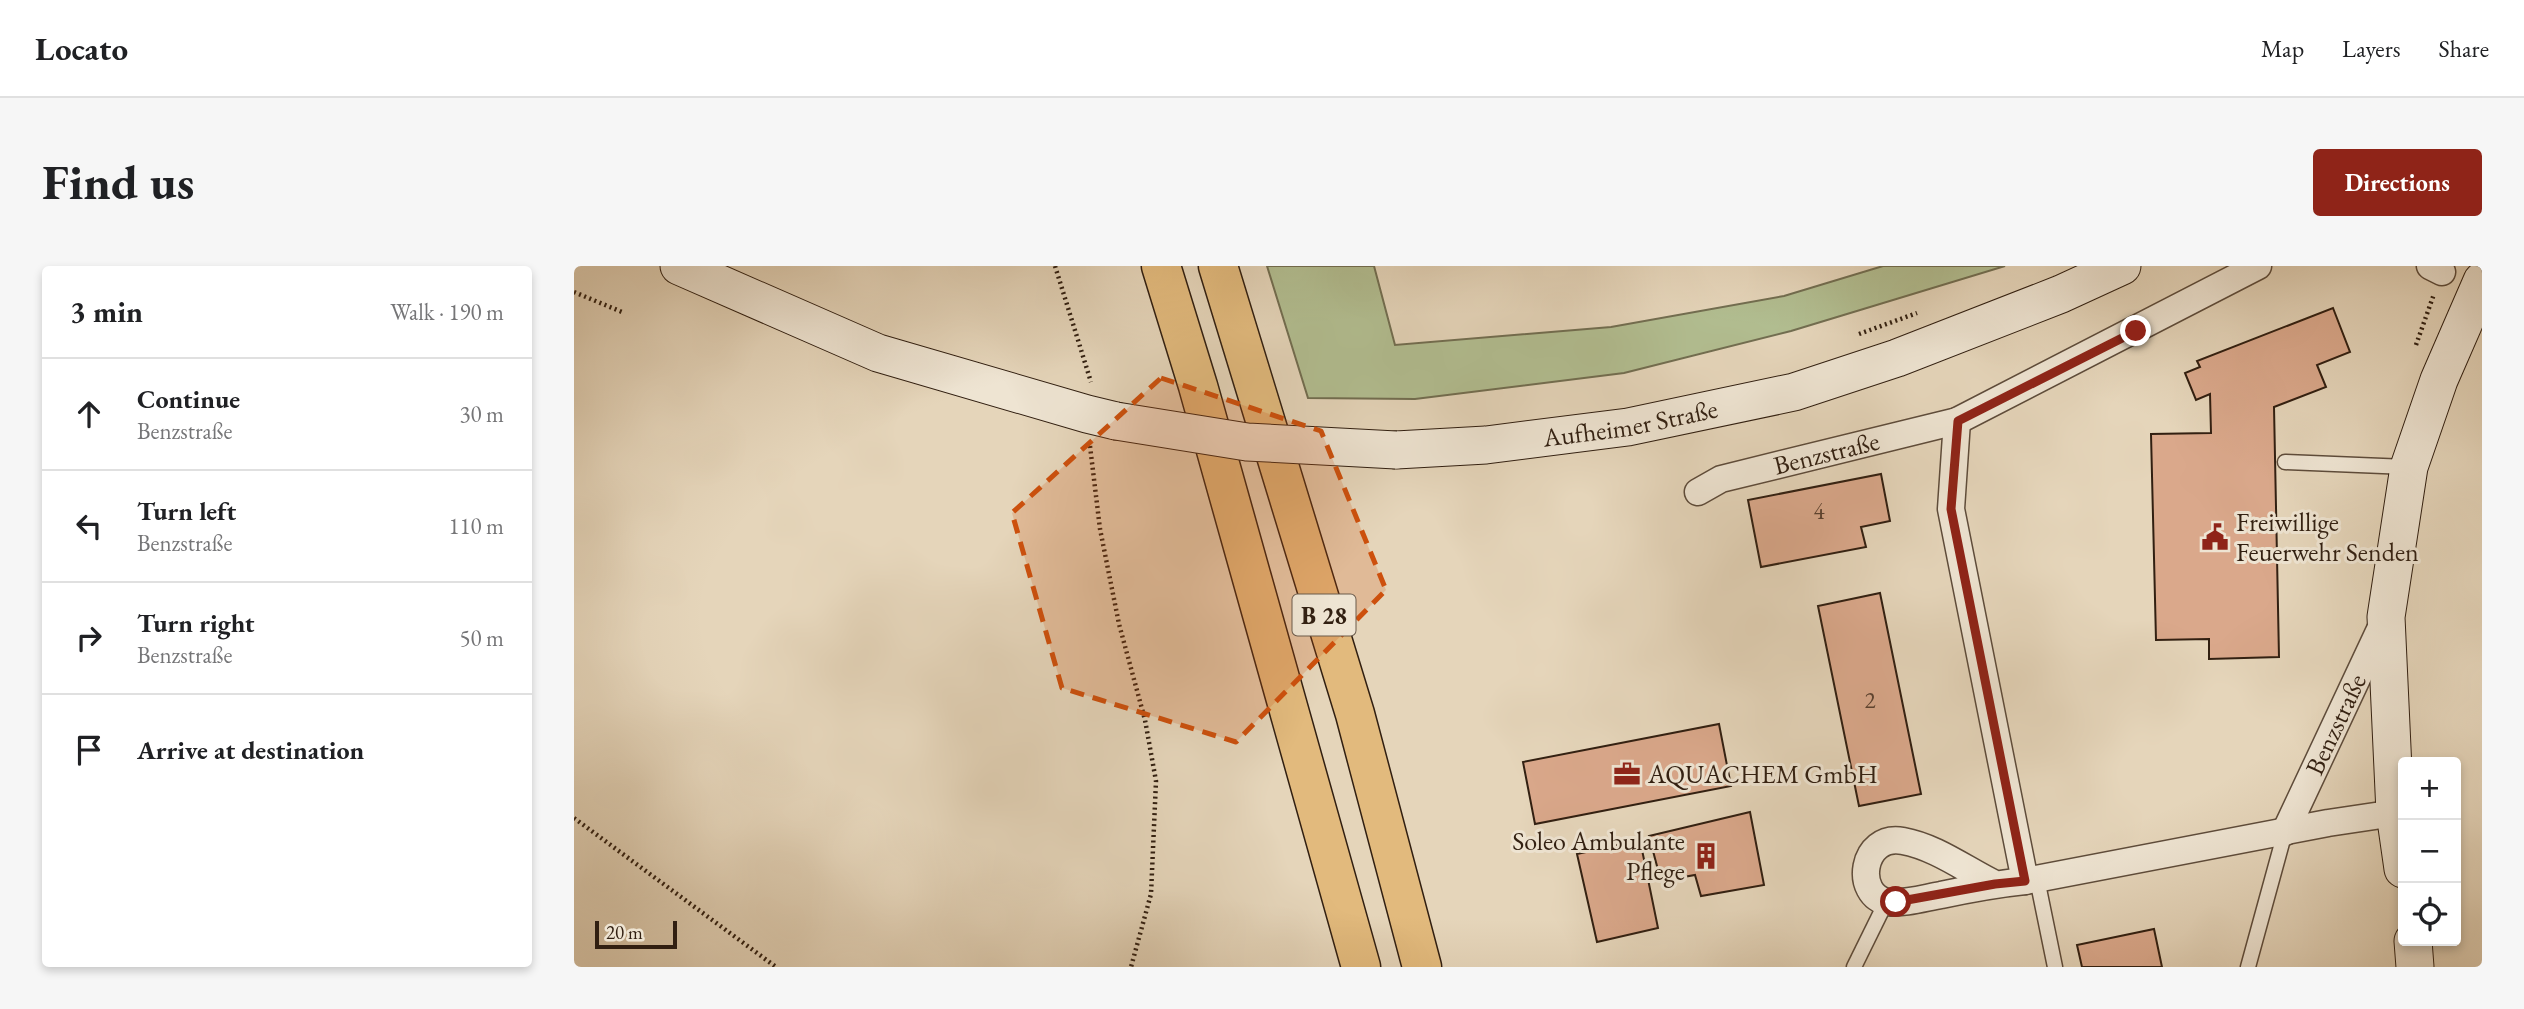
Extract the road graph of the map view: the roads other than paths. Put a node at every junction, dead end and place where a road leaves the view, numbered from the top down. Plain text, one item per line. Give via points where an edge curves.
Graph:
1 (679, 266) edge
2 (1161, 266) edge
3 (1218, 266) edge
4 (2122, 266) edge
5 (2258, 266) edge
6 (2482, 281) edge
7 (1958, 421) junction
8 (2285, 463) dead end
9 (2409, 467) junction
10 (1698, 492) dead end
11 (2386, 617) junction
12 (2395, 813) junction
13 (2285, 832) junction
14 (2398, 834) edge
15 (2031, 880) junction
16 (1995, 884) junction
17 (1886, 902) junction
18 (2414, 946) edge
19 (1361, 967) edge
20 (1422, 967) edge
21 (1854, 967) edge
22 (2055, 967) edge
23 (2248, 967) edge
24 (2416, 967) edge

1 - 4 street, Aufheimer Straße, bridge via 878,353 1247,442 1396,450 1628,427 1794,392 1897,358
2 - 19 highway, B 28
3 - 20 highway, B 28 via 1355,714
5 - 7 street, Benzstraße
6 - 9 street via 2439,380
7 - 10 street, Benzstraße via 1721,479
7 - 15 street via 1951,509
8 - 9 lane
9 - 11 street
11 - 12 street
11 - 13 street, Benzstraße
12 - 13 street
12 - 14 street
13 - 15 street
13 - 23 lane, Benzstraße
15 - 16 street
15 - 22 lane
16 - 17 street
16 - 17 street via 1928,849 1893,841 1876,848 1866,869 1870,887
17 - 21 lane
18 - 24 street

